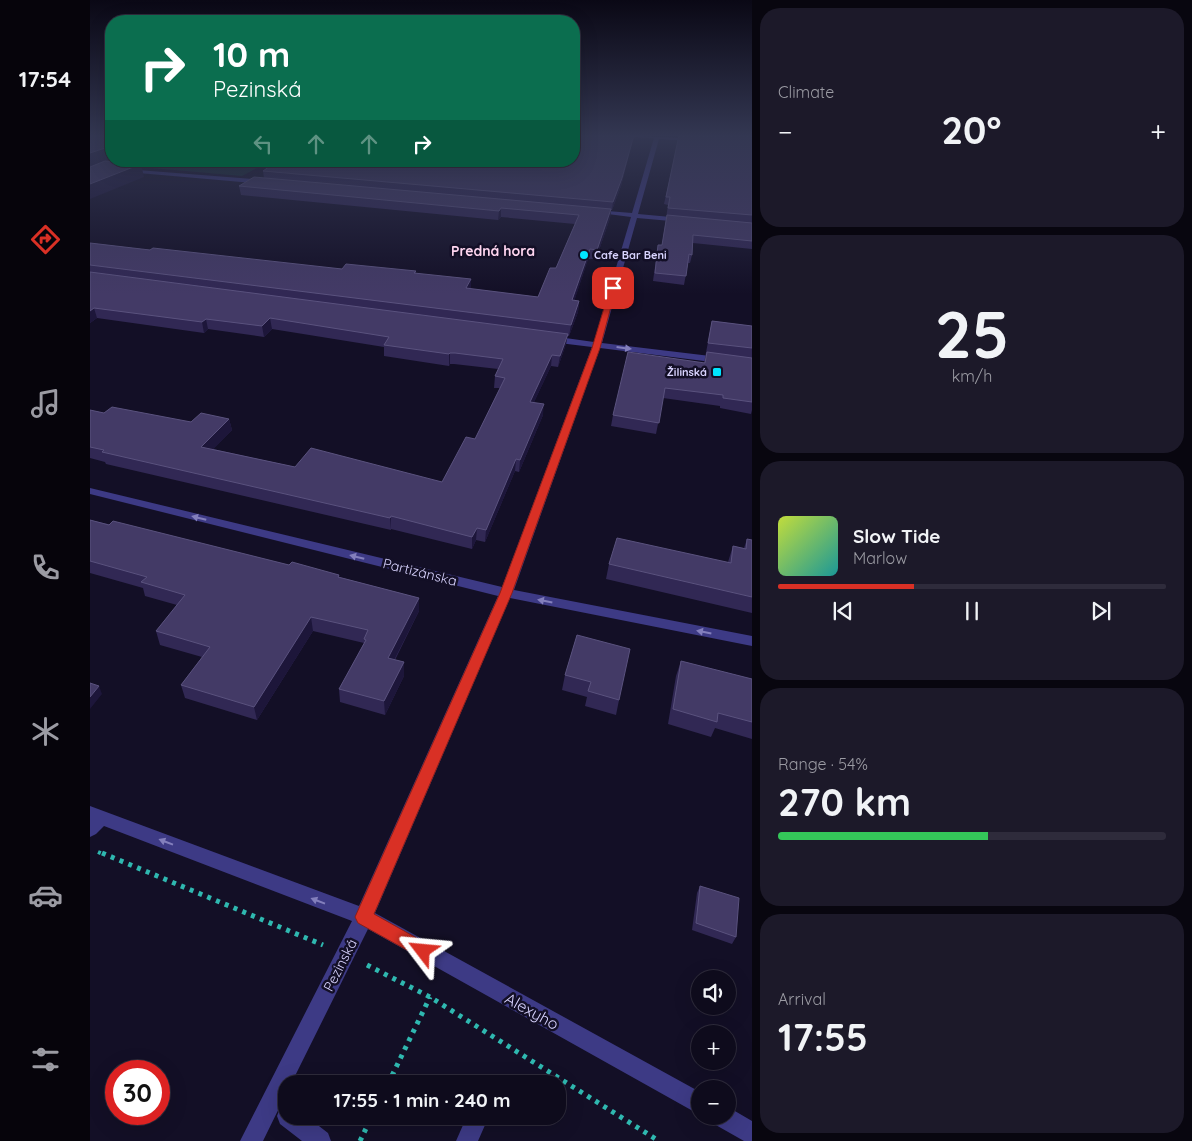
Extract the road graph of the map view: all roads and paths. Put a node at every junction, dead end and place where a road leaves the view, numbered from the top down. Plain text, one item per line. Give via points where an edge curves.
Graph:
1 (642, 188) edge
2 (584, 211) edge
3 (634, 216) junction
4 (694, 221) edge
5 (544, 338) edge
6 (597, 345) junction
7 (752, 364) edge
8 (90, 491) edge
9 (506, 593) junction
10 (752, 641) edge
11 (94, 820) edge
12 (90, 849) edge
13 (364, 917) junction
14 (346, 954) junction
15 (430, 997) junction
16 (296, 1075) edge
17 (392, 1075) edge
18 (691, 1099) edge
19 (278, 1114) edge
20 (736, 1124) edge
21 (299, 1125) edge
22 (368, 1125) edge
23 (474, 1125) edge
24 (752, 1133) edge
25 (251, 1141) edge
26 (320, 1141) edge
27 (360, 1141) edge
28 (467, 1141) edge
29 (659, 1141) edge

1 - 3 street, Pezinská
2 - 3 street
3 - 4 street
3 - 6 street, Pezinská
5 - 6 street
6 -> 7 street
6 - 9 street, Pezinská
9 -> 8 street, Partizánska
10 -> 9 street, Partizánska
9 - 13 street, Pezinská
13 -> 11 street, Alexyho
12 - 14 path
13 - 14 street, Pezinská
13 - 18 street, Alexyho
14 - 15 path
14 - 16 street, Pezinská
15 - 17 path
15 - 29 path
19 - 25 street, Pezinská
20 - 24 street
21 - 26 street
22 - 27 path
23 - 28 street

